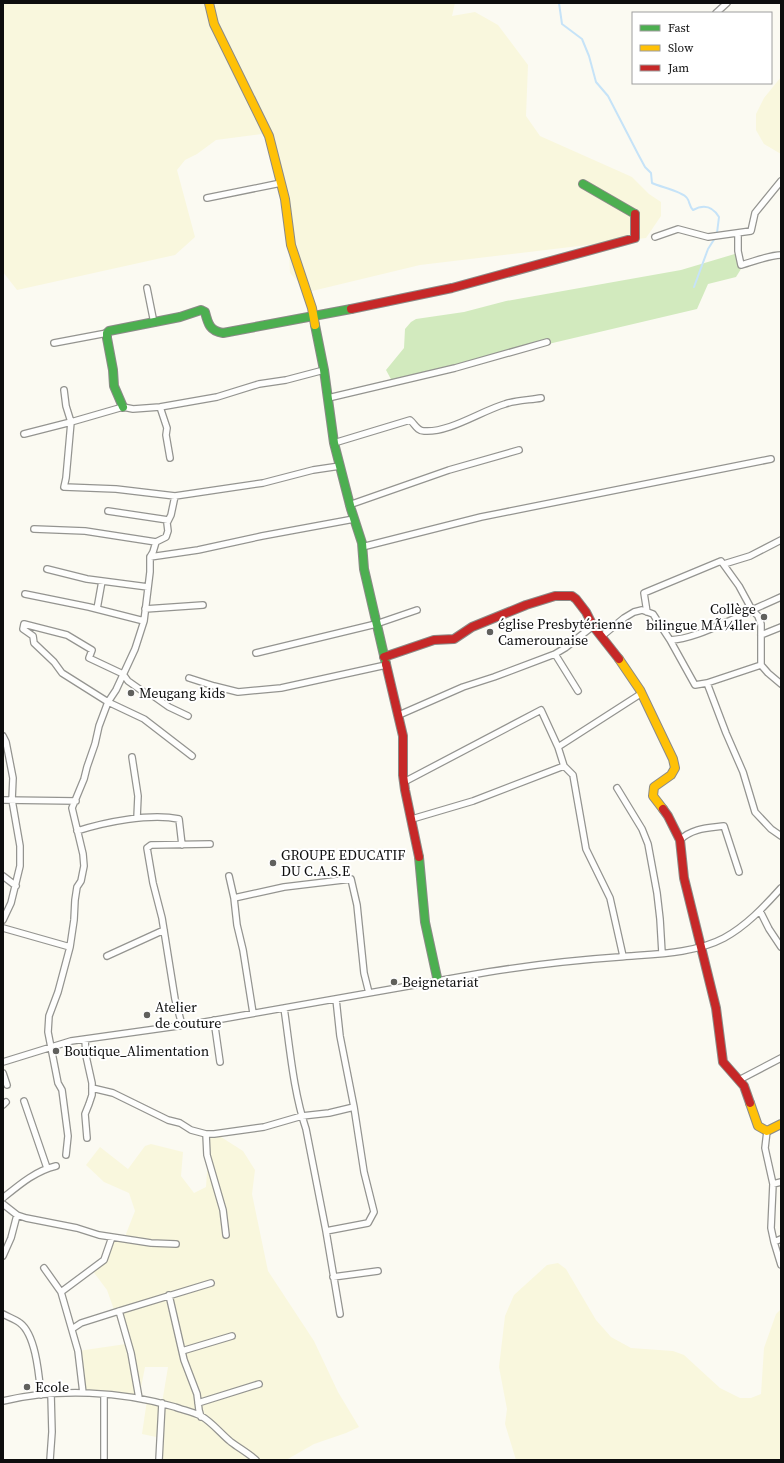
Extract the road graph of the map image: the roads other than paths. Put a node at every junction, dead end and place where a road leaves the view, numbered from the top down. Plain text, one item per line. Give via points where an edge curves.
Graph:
1 (209, 3) edge
2 (727, 3) edge
3 (717, 12) edge
4 (781, 181) edge
5 (281, 183) junction
6 (583, 184) dead end
7 (207, 198) dead end
8 (738, 233) junction
9 (655, 237) dead end
10 (781, 254) edge
11 (147, 288) dead end
12 (313, 316) junction
13 (154, 323) junction
14 (107, 333) junction
15 (548, 342) dead end
16 (54, 343) dead end
17 (324, 370) junction
18 (64, 390) dead end
19 (328, 398) junction
20 (542, 398) dead end
21 (123, 407) junction
22 (160, 407) junction
23 (71, 422) junction
24 (24, 434) dead end
25 (334, 442) junction
26 (519, 450) dead end
27 (170, 458) dead end
28 (771, 460) dead end
29 (340, 466) junction
30 (175, 496) junction
31 (349, 504) junction
32 (108, 511) dead end
33 (354, 519) junction
34 (168, 520) junction
35 (34, 529) dead end
36 (781, 540) edge
37 (156, 542) junction
38 (362, 547) junction
39 (150, 557) junction
40 (724, 564) junction
41 (46, 569) dead end
42 (102, 580) junction
43 (148, 587) junction
44 (25, 594) dead end
45 (781, 597) edge
46 (203, 605) dead end
47 (97, 609) junction
48 (145, 609) junction
49 (418, 610) dead end
50 (752, 610) junction
51 (647, 612) junction
52 (144, 622) junction
53 (376, 624) junction
54 (593, 626) junction
55 (781, 627) edge
56 (761, 635) junction
57 (602, 636) junction
58 (670, 640) junction
59 (256, 653) dead end
60 (555, 654) junction
61 (385, 661) junction
62 (762, 665) junction
63 (123, 674) junction
64 (189, 678) dead end
65 (780, 682) edge
66 (707, 683) junction
67 (578, 691) dead end
68 (642, 693) junction
69 (108, 702) junction
70 (399, 715) junction
71 (188, 716) dead end
72 (3, 736) edge
73 (558, 748) junction
74 (192, 756) dead end
75 (132, 757) dead end
76 (564, 766) junction
77 (404, 782) junction
78 (617, 788) dead end
79 (3, 800) edge
80 (12, 800) junction
81 (76, 801) junction
82 (137, 818) junction
83 (412, 819) junction
84 (77, 831) junction
85 (781, 836) edge
86 (680, 840) junction
87 (210, 844) dead end
88 (182, 845) junction
89 (739, 872) dead end
90 (3, 876) edge
91 (229, 876) dead end
92 (16, 886) junction
93 (781, 888) edge
94 (234, 898) junction
95 (760, 911) junction
96 (3, 920) edge
97 (3, 928) edge
98 (164, 930) junction
99 (701, 946) junction
100 (70, 947) junction
101 (781, 947) edge
102 (662, 953) junction
103 (107, 956) dead end
104 (623, 956) junction
105 (438, 982) junction
106 (369, 993) junction
107 (336, 999) junction
108 (284, 1008) junction
109 (253, 1013) junction
110 (214, 1020) junction
111 (182, 1025) junction
112 (85, 1039) junction
113 (50, 1047) junction
114 (781, 1058) edge
115 (3, 1062) edge
116 (220, 1062) dead end
117 (3, 1072) edge
118 (739, 1080) junction
119 (7, 1085) dead end
120 (92, 1088) junction
121 (24, 1101) dead end
122 (354, 1107) junction
123 (302, 1116) junction
124 (781, 1124) edge
125 (767, 1131) junction
126 (206, 1134) junction
127 (87, 1138) dead end
128 (66, 1155) dead end
129 (56, 1166) dead end
130 (47, 1168) junction
131 (781, 1182) edge
132 (773, 1184) junction
133 (3, 1198) edge
134 (3, 1204) edge
135 (17, 1215) junction
136 (326, 1231) junction
137 (226, 1235) dead end
138 (112, 1237) junction
139 (781, 1239) edge
140 (6, 1242) edge
141 (774, 1242) junction
142 (176, 1244) dead end
143 (3, 1256) edge
144 (781, 1265) edge
145 (44, 1268) dead end
146 (378, 1271) dead end
147 (333, 1277) junction
148 (211, 1284) dead end
149 (61, 1292) junction
150 (169, 1296) junction
151 (119, 1311) junction
152 (3, 1314) edge
153 (340, 1314) dead end
154 (72, 1329) junction
155 (232, 1336) dead end
156 (182, 1351) junction
157 (259, 1384) dead end
158 (83, 1393) junction
159 (51, 1394) junction
160 (41, 1395) junction
161 (104, 1395) junction
162 (139, 1398) junction
163 (3, 1401) edge
164 (162, 1403) junction
165 (198, 1403) junction
166 (202, 1417) junction
167 (50, 1460) edge
168 (104, 1460) edge
169 (159, 1460) edge
170 (256, 1460) edge

1 - 5 street via 214,24 269,136
2 - 3 street
4 - 8 street via 755,213 751,231
5 - 7 street
5 - 12 street via 291,245
6 - 12 street via 635,214 634,238 552,259 478,282
8 - 9 street via 708,237 678,229
8 - 10 street via 740,265
11 - 13 street
12 - 13 street via 223,332 213,330 205,312 201,310
12 - 17 street
13 - 14 street
14 - 16 street
14 - 21 street via 114,386
15 - 19 street via 456,368
17 - 19 street
17 - 22 street via 286,380 264,382 218,396
18 - 23 street
19 - 25 street
20 - 25 street via 506,404 438,430 417,429 410,420
21 - 22 street via 133,410
21 - 23 street
22 - 27 street via 167,428
23 - 24 street
23 - 30 street via 64,487 116,489
25 - 29 street
26 - 31 street via 449,470
28 - 38 street via 481,517
29 - 30 street via 263,483
29 - 31 street
30 - 34 street
31 - 33 street
32 - 34 street
33 - 38 street
33 - 39 street
34 - 37 street via 166,537
35 - 37 street via 85,531
36 - 40 street via 750,556
37 - 39 street
38 - 53 street
39 - 43 street
40 - 50 street
40 - 51 street via 721,560 644,593
41 - 42 street via 86,579
42 - 43 street
42 - 47 street
43 - 48 street
44 - 47 street
45 - 50 street
46 - 48 street
47 - 52 street
48 - 52 street
49 - 53 street
50 - 56 street via 761,624
50 - 58 street via 711,629
51 - 57 street via 634,612
51 - 58 street via 653,614
52 - 63 street
53 - 59 street
53 - 61 street
54 - 57 street
54 - 60 street
54 - 61 street via 576,599 567,595 555,596 472,627 454,640 434,640
55 - 56 street
56 - 62 street
57 - 68 street
58 - 66 street via 695,685
60 - 67 street
60 - 70 street via 463,687
61 - 64 street via 281,688 238,692
61 - 70 street
62 - 65 street
62 - 66 street
63 - 69 street
63 - 69 street via 89,658 92,650 67,635 24,624 23,629 33,636 34,643 62,673
63 - 71 street via 128,681 145,693
66 - 85 street via 743,772 755,812
68 - 73 street
68 - 86 street via 675,768 671,775 654,787 653,796 668,816
69 - 74 street via 144,719
69 - 81 street
70 - 77 street via 403,736
72 - 80 street via 13,778
73 - 76 street
73 - 77 street via 541,710
75 - 82 street via 138,796
76 - 83 street via 473,801
76 - 104 street via 572,775 586,849 610,898
77 - 83 street
78 - 102 street via 642,829 648,844 657,893
79 - 80 street
80 - 81 street
80 - 92 street via 20,854
81 - 84 street via 72,808
82 - 84 street via 94,825
82 - 88 street via 179,819
83 - 105 street via 419,851 425,922
84 - 100 street via 84,866 75,900
86 - 89 street via 696,829 724,826
86 - 99 street via 684,878
87 - 88 street
88 - 98 street via 151,845 147,848
90 - 92 street
91 - 94 street
92 - 96 street via 10,908
93 - 95 street
94 - 106 street via 284,887 351,879
94 - 109 street via 236,925 243,950
95 - 99 street via 733,933
95 - 101 street
97 - 100 street
98 - 103 street
98 - 111 street via 171,978
99 - 102 street
99 - 118 street via 716,1008 723,1062
100 - 113 street via 49,1016
102 - 104 street
104 - 105 street via 519,967
105 - 106 street
106 - 107 street
107 - 108 street
107 - 122 street via 340,1036
108 - 109 street
108 - 123 street
109 - 110 street
110 - 111 street
110 - 116 street
111 - 112 street
112 - 113 street
112 - 120 street
113 - 115 street
113 - 128 street via 62,1090 68,1136
114 - 118 street
117 - 119 street
118 - 125 street via 744,1086 758,1126
120 - 126 street via 113,1093 168,1120
120 - 127 street via 92,1095 84,1114
121 - 130 street
122 - 123 street
122 - 136 street via 364,1172 374,1212 368,1222
123 - 126 street via 264,1127
123 - 136 street
124 - 125 street
125 - 132 street via 765,1148
126 - 137 street via 206,1155 223,1210
129 - 130 street
130 - 133 street
131 - 132 street
132 - 141 street via 771,1228
134 - 135 street
135 - 138 street
135 - 140 street
136 - 147 street
138 - 142 street
138 - 149 street via 104,1260
139 - 141 street
140 - 143 street
141 - 144 street
145 - 149 street
146 - 147 street
147 - 153 street
148 - 150 street
149 - 154 street
150 - 151 street
150 - 156 street
151 - 154 street via 81,1323
151 - 162 street via 131,1353
152 - 160 street via 20,1322 28,1335 38,1365
154 - 158 street
155 - 156 street
156 - 165 street
157 - 165 street
158 - 159 street
158 - 161 street
159 - 160 street
159 - 167 street
160 - 163 street
161 - 162 street
161 - 168 street
162 - 164 street
164 - 166 street
164 - 169 street
165 - 166 street
166 - 170 street

